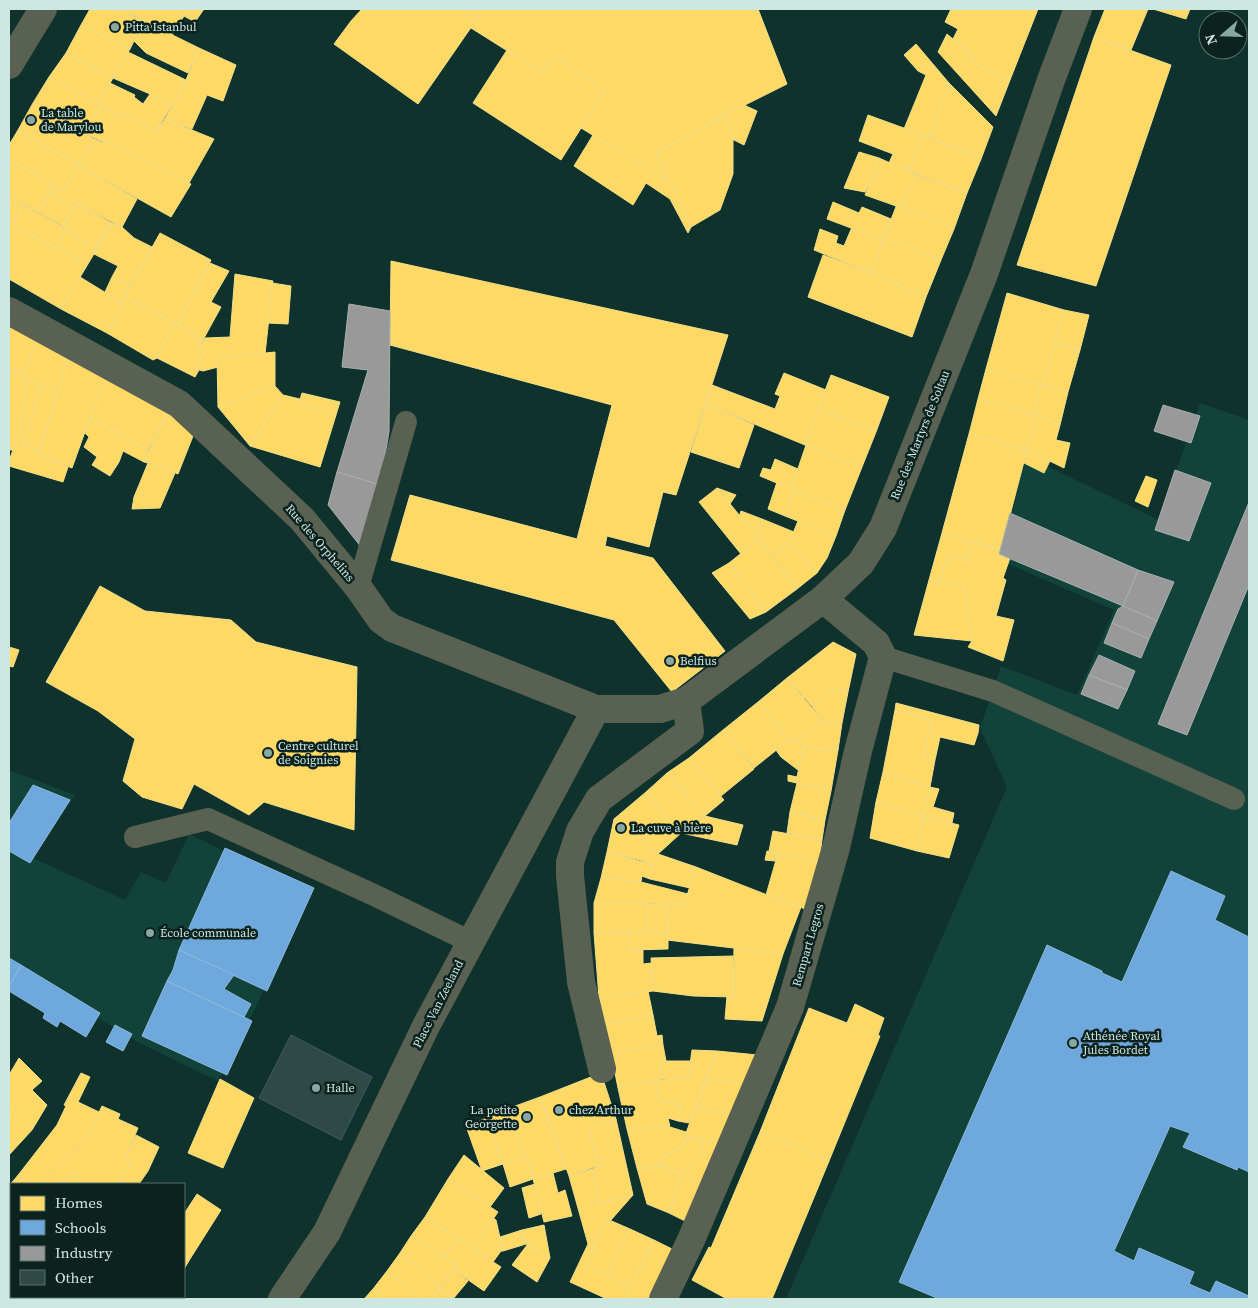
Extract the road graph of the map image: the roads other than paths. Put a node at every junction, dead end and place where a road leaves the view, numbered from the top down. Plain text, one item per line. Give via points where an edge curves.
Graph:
1 (43, 9) edge
2 (1078, 9) edge
3 (9, 65) edge
4 (9, 311) edge
5 (406, 422) dead end
6 (358, 587) junction
7 (823, 599) junction
8 (883, 657) junction
9 (686, 701) junction
10 (596, 709) junction
11 (1234, 799) dead end
12 (135, 836) dead end
13 (471, 942) junction
14 (602, 1069) dead end
15 (282, 1299) edge
16 (663, 1299) edge

1 - 3 street
2 - 7 street, Rue des Martyrs de Soltau via 984,274 883,528 860,563
4 - 6 street, Rue des Orphelins via 179,404 302,519
5 - 6 lane
6 - 10 street, Rue des Orphelins via 381,620 392,628
7 - 8 street via 876,642
7 - 9 street, Rue des Martyrs de Soltau
8 - 11 lane via 993,691
8 - 16 street, Rempart Legros via 836,848 790,1007
9 - 10 street, Rue des Martyrs de Soltau via 660,710
9 - 14 street via 690,731 599,799 580,831 570,862 581,982
10 - 13 street, Place Van Zeeland
12 - 13 lane via 208,819
13 - 15 street, Place Van Zeeland via 426,1026 327,1232

